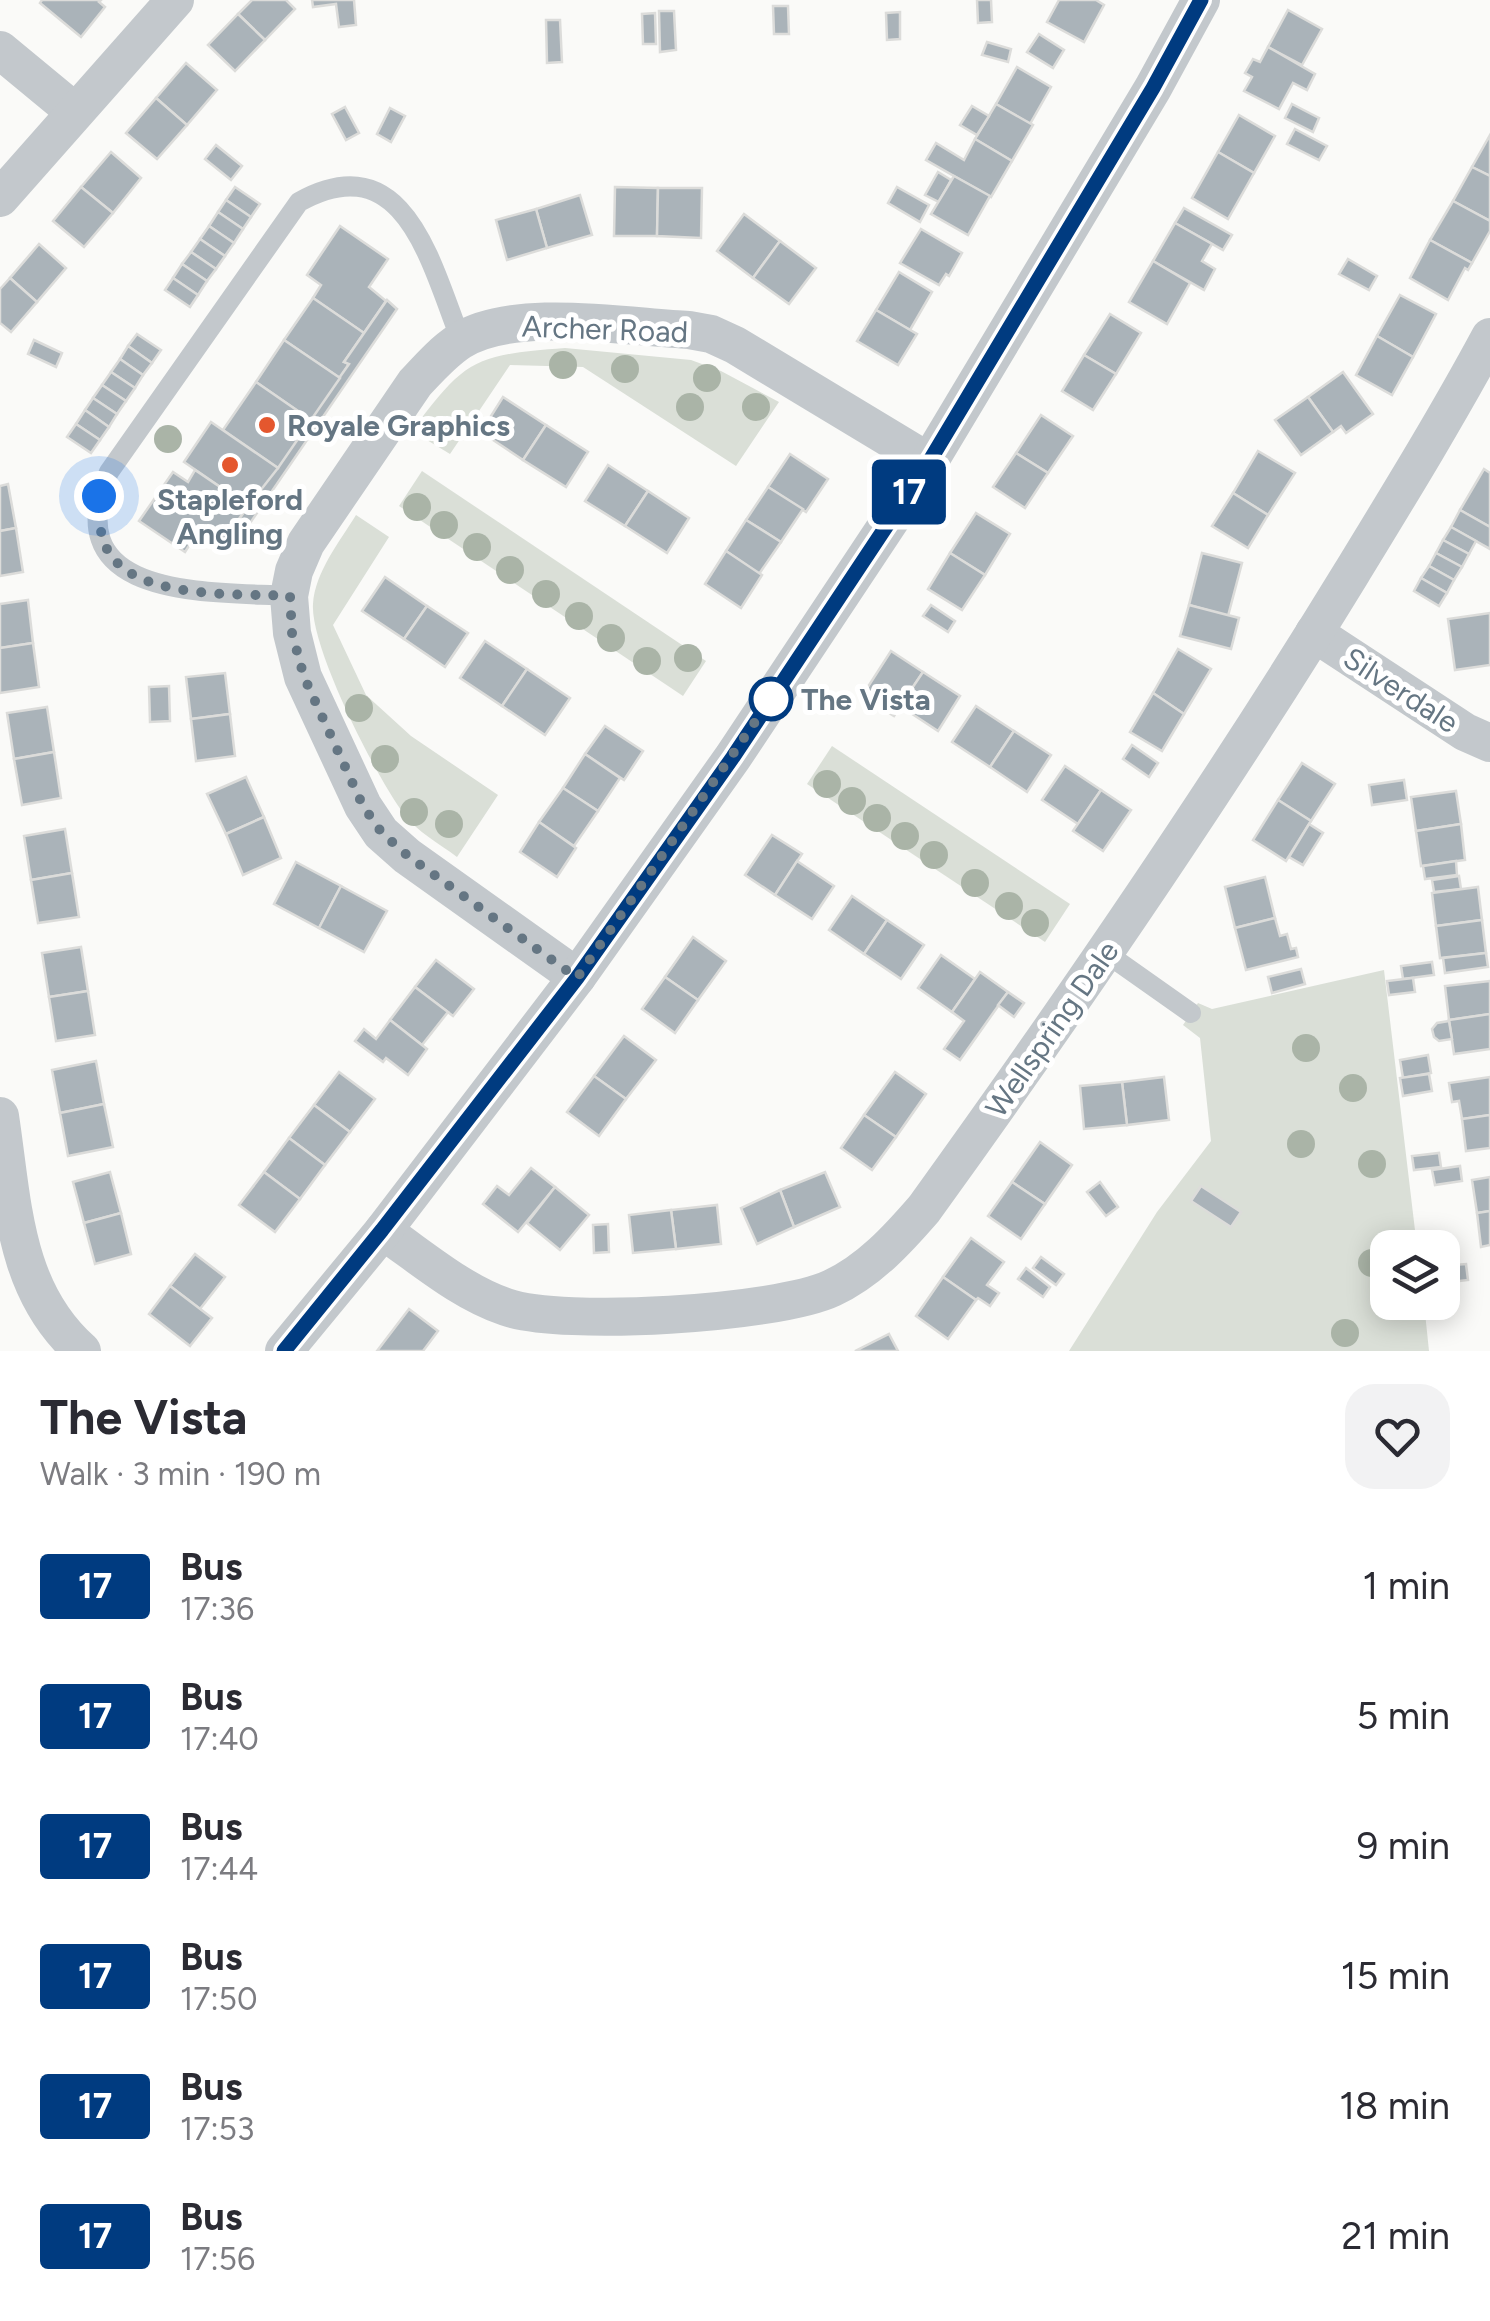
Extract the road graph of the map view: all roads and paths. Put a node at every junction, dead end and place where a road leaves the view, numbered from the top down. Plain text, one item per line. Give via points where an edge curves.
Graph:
1 (176, 0) edge
2 (1201, 0) edge
3 (0, 50) edge
4 (75, 112) junction
5 (0, 198) edge
6 (1490, 337) edge
7 (461, 340) junction
8 (929, 462) junction
9 (290, 596) junction
10 (1314, 633) junction
11 (1490, 743) edge
12 (1106, 953) junction
13 (577, 978) junction
14 (1191, 1013) dead end
15 (0, 1116) edge
16 (382, 1230) junction
17 (82, 1351) edge
18 (284, 1351) edge

1 - 4 street
2 - 8 street
3 - 4 street
4 - 5 street
6 - 10 street, Wellspring Dale
7 - 8 street, Archer Road via 532,321 711,334
7 - 9 street, Archer Road via 415,383 306,543
7 - 9 lane via 399,207 368,188 330,188 299,202 109,472 99,496 104,546 132,576 189,590
8 - 13 street
9 - 13 street, Archer Road via 304,677 382,833
10 - 11 street, Silverdale
10 - 12 street, Wellspring Dale
12 - 14 lane
12 - 16 street, Wellspring Dale via 924,1209 896,1242 832,1288 763,1305 608,1318 546,1315 479,1297
13 - 16 street
15 - 17 street via 28,1276 52,1319
16 - 18 street

